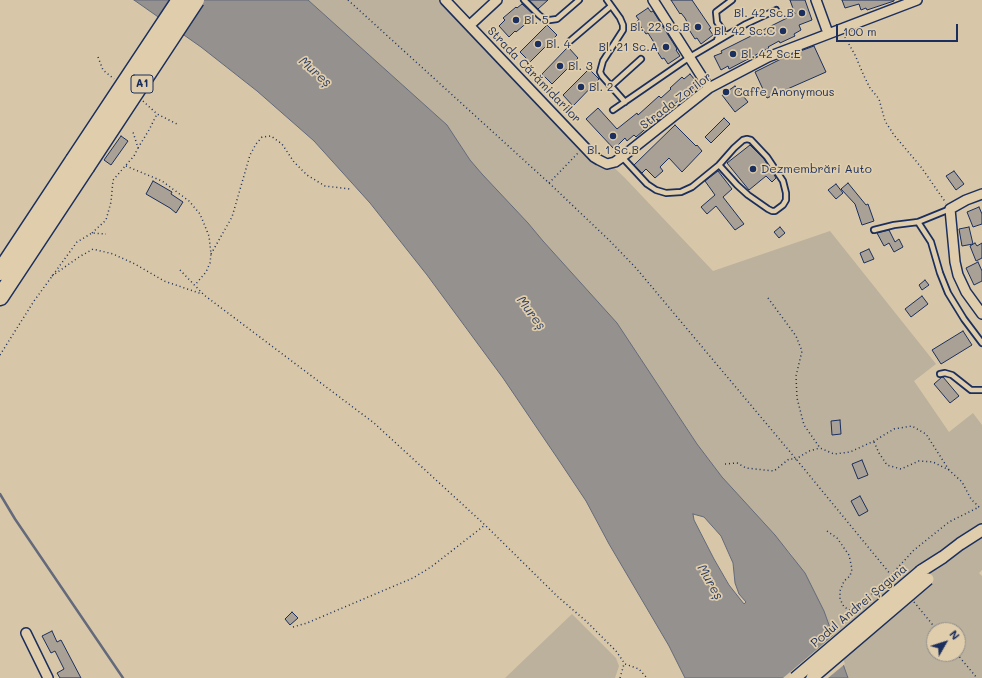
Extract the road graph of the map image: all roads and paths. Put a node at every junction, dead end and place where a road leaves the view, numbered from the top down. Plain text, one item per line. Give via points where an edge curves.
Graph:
1 (180, 0) edge
2 (196, 0) edge
3 (348, 0) edge
4 (444, 0) edge
5 (497, 0) edge
6 (524, 0) edge
7 (579, 0) edge
8 (607, 0) edge
9 (653, 0) edge
10 (732, 0) edge
11 (816, 0) edge
12 (917, 0) edge
13 (611, 6) junction
14 (776, 10) dead end
15 (470, 25) junction
16 (839, 29) junction
17 (828, 33) junction
18 (570, 41) dead end
19 (717, 41) junction
20 (690, 58) junction
21 (641, 59) dead end
22 (611, 86) junction
23 (709, 88) junction
24 (625, 102) junction
25 (613, 110) dead end
26 (157, 114) dead end
27 (133, 132) dead end
28 (585, 146) junction
29 (138, 148) junction
30 (622, 158) junction
31 (80, 163) junction
32 (607, 164) joint
33 (719, 165) junction
34 (126, 166) junction
35 (549, 183) junction
36 (350, 189) dead end
37 (982, 194) edge
38 (950, 209) junction
39 (918, 222) junction
40 (874, 230) dead end
41 (92, 233) junction
42 (106, 234) dead end
43 (211, 254) junction
44 (180, 270) dead end
45 (0, 272) edge
46 (52, 276) junction
47 (194, 285) junction
48 (204, 294) junction
49 (0, 297) edge
50 (768, 298) dead end
51 (982, 314) edge
52 (982, 343) edge
53 (0, 355) edge
54 (940, 374) dead end
55 (982, 390) edge
56 (874, 441) junction
57 (820, 448) junction
58 (796, 459) junction
59 (725, 464) dead end
60 (949, 470) junction
61 (979, 507) junction
62 (982, 507) edge
63 (485, 525) junction
64 (982, 530) edge
65 (827, 531) dead end
66 (891, 575) junction
67 (925, 575) junction
68 (896, 582) dead end
69 (912, 600) dead end
70 (930, 622) edge
71 (293, 627) dead end
72 (26, 634) dead end
73 (964, 662) edge
74 (625, 664) junction
75 (48, 678) edge
76 (620, 678) edge
77 (647, 678) edge
78 (795, 678) edge
79 (812, 678) edge
80 (977, 678) edge

1 - 31 highway, A1, bridge
2 - 31 highway, A1, bridge
3 - 35 path
4 - 15 street, Strada Cărămidarilor
5 - 15 street
6 - 7 lane via 539,15 550,20 557,19
8 - 13 lane
9 - 20 street
10 - 19 lane via 716,12 717,22 722,29
11 - 17 street
12 - 16 street, Strada Zorilor
13 - 18 lane
13 - 22 lane via 623,24 623,30 601,67 602,76
14 - 19 lane
15 - 28 street, Strada Cărămidarilor
16 - 17 street, Strada Zorilor
16 - 38 path via 856,55 870,88 879,99 885,121
17 - 23 street, Strada Zorilor via 768,57
19 - 20 lane
20 - 23 street
20 - 24 lane
21 - 22 lane
22 - 24 lane
23 - 30 street, Strada Zorilor
24 - 25 lane
26 - 29 path
27 - 29 path
28 - 32 street, Strada Cărămidarilor
28 - 35 path
29 - 34 path
30 - 32 street, Strada Zorilor
30 - 33 lane via 647,184 656,190 666,192 687,190
31 - 45 highway, A1
31 - 49 highway, A1
33 - 33 lane via 738,144 747,139 751,140 767,157 783,181 786,200 776,211 768,209 748,195
34 - 41 path via 113,180 106,220
34 - 43 path via 162,180 189,201 200,214 210,236
35 - 58 path via 636,268
36 - 43 path via 325,186 307,175 282,144 271,136 262,137 250,155 232,217
37 - 38 street
38 - 39 lane
38 - 51 street via 958,275 966,292
39 - 40 lane
39 - 52 lane via 931,242 948,294
41 - 42 path
41 - 46 path via 77,242
43 - 47 path via 206,272
44 - 47 path
46 - 48 path via 93,249 113,254 164,281
46 - 53 path
47 - 48 path
48 - 63 path via 374,423
50 - 57 path via 796,336 802,351 796,376 797,398 804,425
54 - 55 lane via 945,372 952,375 971,390
56 - 57 path via 850,452 834,454
56 - 60 path via 887,465 901,469 919,461 933,462
56 - 60 path via 894,429 912,426 926,434
57 - 58 path
58 - 59 path via 790,459 774,471 746,468 737,463
58 - 66 path
60 - 61 path via 962,482 971,499
61 - 62 path
61 - 66 path via 949,522 914,550
63 - 71 path via 413,578
63 - 74 path via 587,622 616,651
64 - 67 street, Podul Andrei Șaguna via 943,557
65 - 66 path via 837,538 849,555 852,569 840,591 844,607 850,610 857,608
66 - 68 path
67 - 78 street, Podul Andrei Șaguna, bridge
67 - 79 street, Podul Andrei Șaguna, bridge
69 - 70 path
72 - 75 street
73 - 80 path
74 - 76 path
74 - 77 path via 639,669

